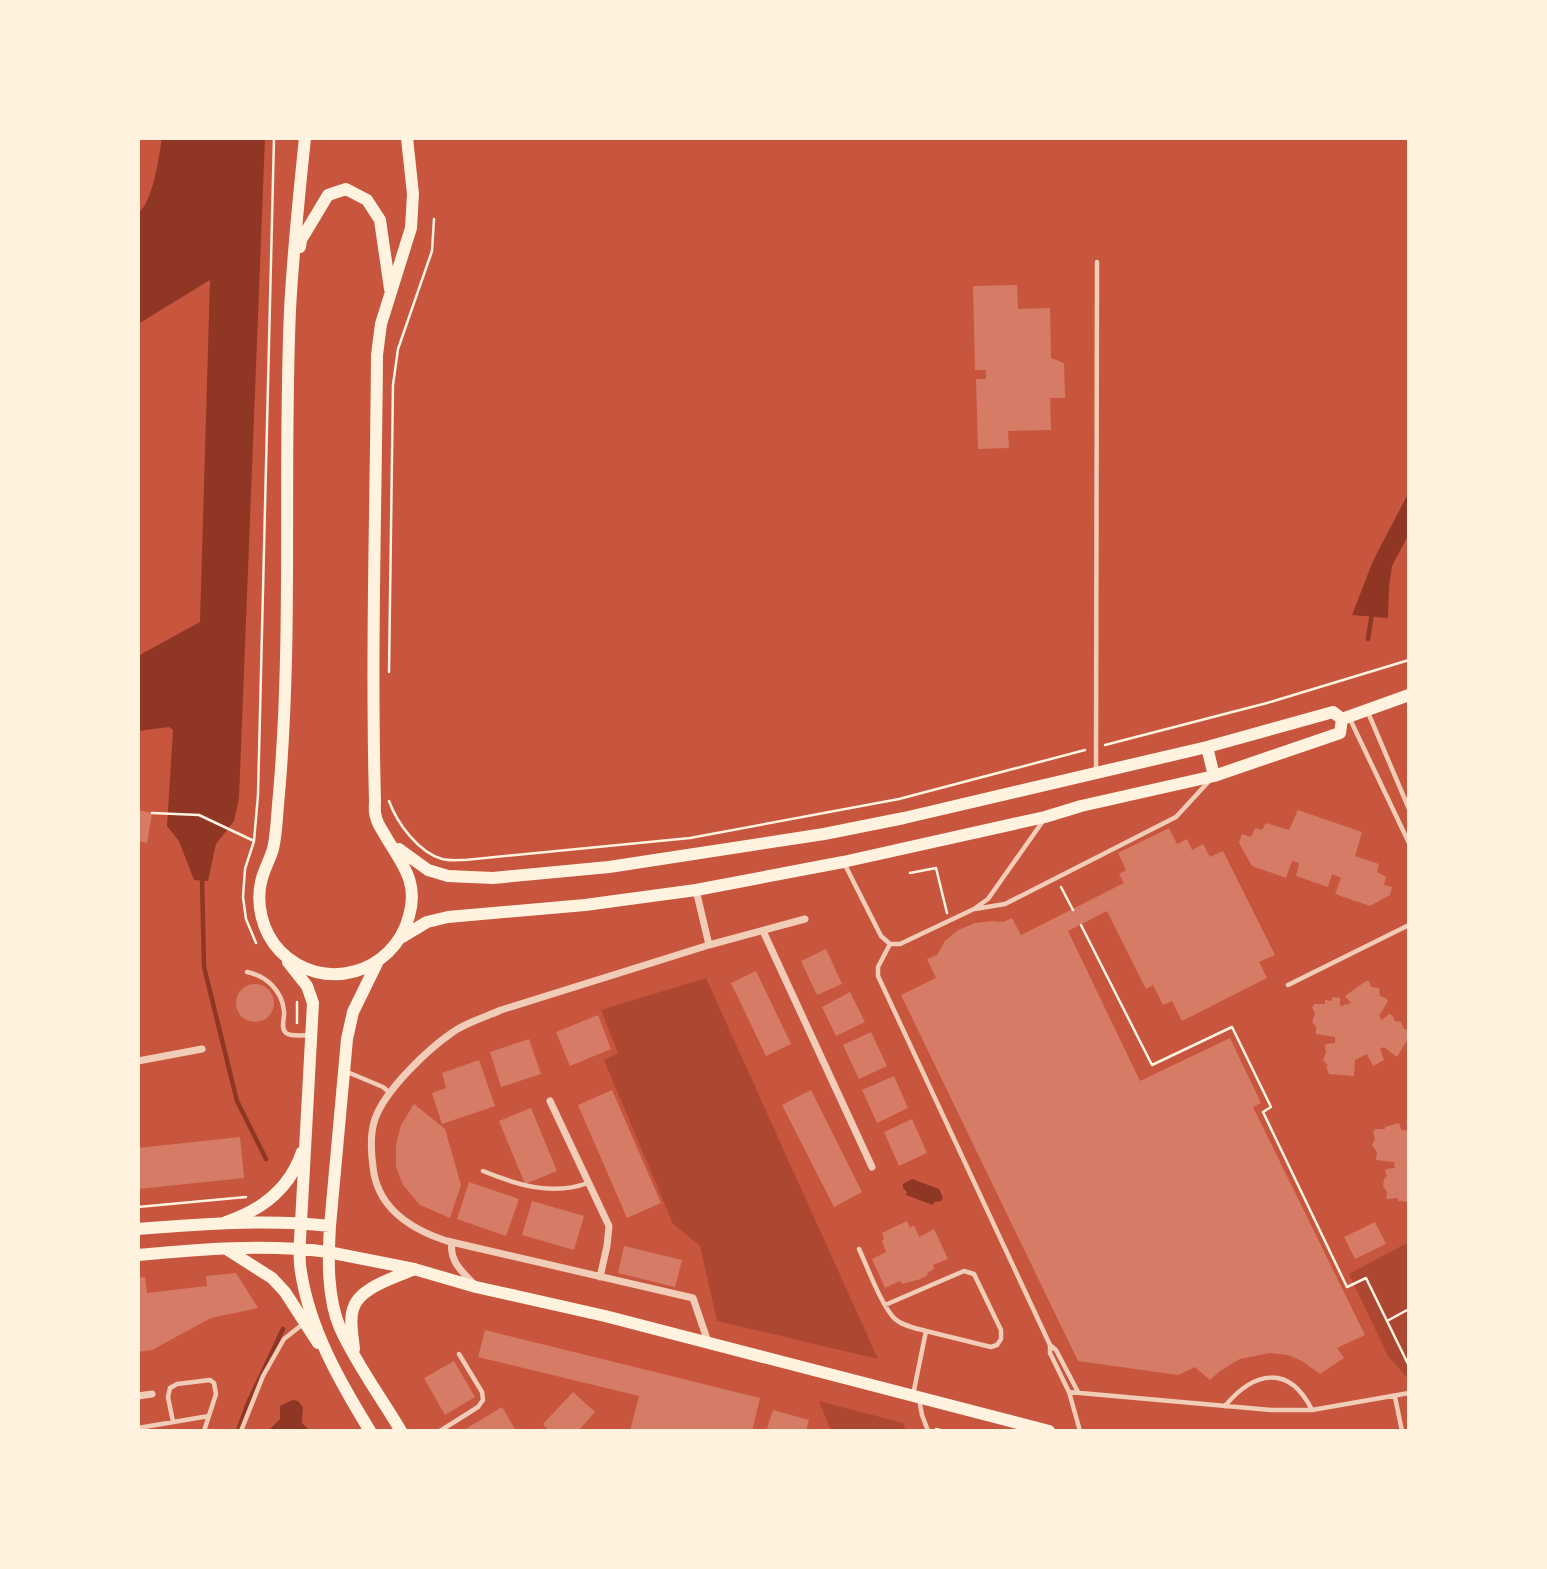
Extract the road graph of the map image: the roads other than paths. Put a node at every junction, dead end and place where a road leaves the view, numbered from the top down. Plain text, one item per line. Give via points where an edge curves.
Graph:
1 (305, 138) edge
2 (407, 138) edge
3 (1097, 262) dead end
4 (391, 292) junction
5 (290, 309) junction
6 (1408, 696) edge
7 (1367, 710) junction
8 (1345, 717) junction
9 (1207, 747) junction
10 (1096, 773) junction
11 (1214, 776) junction
12 (1409, 809) edge
13 (1045, 817) junction
14 (390, 843) junction
15 (1409, 843) edge
16 (843, 862) junction
17 (696, 890) junction
18 (974, 909) junction
19 (805, 919) dead end
20 (1409, 925) edge
21 (763, 931) junction
22 (402, 937) junction
23 (890, 944) junction
24 (709, 945) junction
25 (278, 949) junction
26 (377, 962) junction
27 (247, 972) dead end
28 (1288, 985) dead end
29 (313, 1035) junction
30 (202, 1049) dead end
31 (138, 1061) edge
32 (344, 1071) junction
33 (390, 1093) junction
34 (550, 1101) dead end
35 (307, 1141) junction
36 (872, 1167) dead end
37 (483, 1171) dead end
38 (589, 1183) junction
39 (223, 1223) junction
40 (301, 1223) junction
41 (330, 1226) junction
42 (138, 1229) edge
43 (452, 1242) junction
44 (227, 1249) junction
45 (299, 1249) junction
46 (859, 1249) dead end
47 (328, 1252) junction
48 (138, 1255) edge
49 (414, 1269) junction
50 (600, 1277) junction
51 (476, 1287) junction
52 (885, 1305) junction
53 (304, 1324) junction
54 (926, 1331) junction
55 (708, 1342) junction
56 (1050, 1345) junction
57 (354, 1352) junction
58 (327, 1354) junction
59 (459, 1354) dead end
60 (1069, 1392) junction
61 (1078, 1392) junction
62 (1409, 1393) edge
63 (152, 1394) dead end
64 (138, 1396) edge
65 (916, 1397) junction
66 (1395, 1397) junction
67 (1224, 1407) junction
68 (1312, 1410) junction
69 (209, 1416) junction
70 (173, 1422) junction
71 (138, 1428) edge
72 (204, 1431) edge
73 (241, 1431) edge
74 (370, 1431) edge
75 (401, 1431) edge
76 (440, 1431) edge
77 (929, 1431) edge
78 (1049, 1431) edge
79 (1080, 1431) edge
80 (1402, 1431) edge

1 - 5 main road
2 - 4 main road via 413,194 411,228
3 - 10 lane
4 - 5 main road via 380,220 367,200 346,189 328,195 301,240
4 - 14 main road via 380,324 377,355 373,732 376,819
5 - 25 main road via 285,704 273,849 259,900 261,918
6 - 7 main road
7 - 8 main road
7 - 12 lane
8 - 9 main road via 1333,712
8 - 11 main road via 1340,733
8 - 15 lane
9 - 10 main road
9 - 11 main road
10 - 14 main road via 824,834 609,867 493,878 448,876 428,870
11 - 13 main road
11 - 18 lane via 1176,817 1001,906
13 - 16 main road
13 - 18 lane via 995,891
14 - 22 main road via 412,888 411,913
16 - 17 main road
16 - 23 lane via 881,936
17 - 22 main road via 448,917 427,922
17 - 24 street
18 - 23 lane via 900,944
19 - 21 street
20 - 28 lane
21 - 24 street
21 - 36 street
22 - 26 main road
23 - 56 lane via 878,976
24 - 33 street via 474,1022 453,1032
25 - 26 main road via 295,963 325,974 358,972
25 - 29 main road via 307,986 313,1003
26 - 32 main road via 353,1012
27 - 29 lane via 271,983 278,993 286,1033
29 - 35 main road
30 - 31 street
32 - 33 lane
32 - 41 main road
33 - 43 street via 375,1119 375,1181 383,1198 405,1221
34 - 38 street
35 - 39 main road via 285,1185 257,1209
35 - 40 main road
37 - 38 lane via 548,1190 570,1190
38 - 50 street via 609,1226
39 - 40 main road
39 - 42 main road
40 - 41 main road
40 - 45 main road
41 - 47 main road
43 - 50 street
43 - 51 street via 454,1260
44 - 45 main road
44 - 48 main road
44 - 53 main road via 272,1278
45 - 47 main road
45 - 58 main road via 301,1273
46 - 52 lane
47 - 49 main road
47 - 57 main road via 338,1321
49 - 51 main road
49 - 57 main road via 369,1290 356,1302
50 - 55 street via 693,1298
51 - 55 main road
52 - 54 lane via 895,1319
52 - 54 lane via 970,1271 1001,1339 991,1347
53 - 58 main road
53 - 73 lane via 284,1339
54 - 65 lane
55 - 65 main road
56 - 60 lane
56 - 61 lane
57 - 75 main road
58 - 74 main road
59 - 76 lane via 483,1400
60 - 61 lane
60 - 79 lane
61 - 67 lane
62 - 66 lane
63 - 64 street
65 - 77 lane
65 - 78 main road
66 - 68 lane
66 - 80 lane
67 - 68 lane
67 - 68 lane via 1246,1385 1272,1377 1297,1389
69 - 70 lane
69 - 70 lane via 217,1388 204,1379 170,1388
69 - 72 lane
70 - 71 lane

